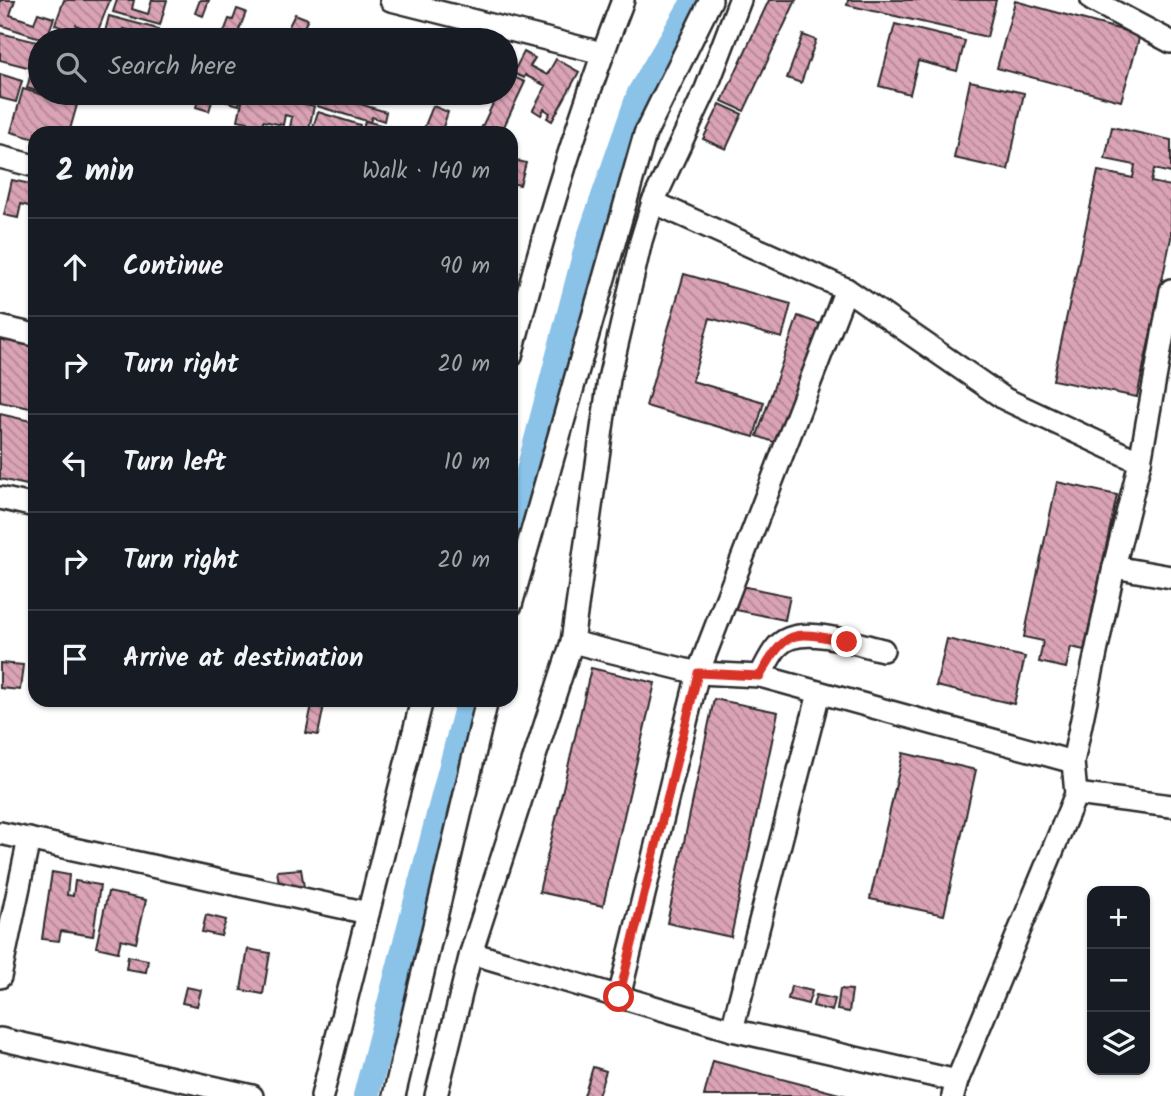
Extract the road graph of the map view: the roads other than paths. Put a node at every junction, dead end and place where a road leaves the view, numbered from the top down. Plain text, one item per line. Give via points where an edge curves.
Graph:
1 (391, 0) edge
2 (623, 0) edge
3 (711, 0) edge
4 (740, 0) edge
5 (1092, 0) edge
6 (503, 28) edge
7 (518, 32) edge
8 (1171, 42) edge
9 (603, 53) junction
10 (0, 157) edge
11 (28, 164) edge
12 (653, 202) junction
13 (846, 289) junction
14 (519, 290) edge
15 (1171, 290) edge
16 (0, 327) edge
17 (28, 333) edge
18 (1140, 461) junction
19 (0, 498) edge
20 (28, 504) edge
21 (1114, 567) junction
22 (1171, 577) edge
23 (518, 580) edge
24 (572, 642) junction
25 (883, 650) dead end
26 (698, 673) junction
27 (760, 676) junction
28 (819, 693) junction
29 (420, 707) edge
30 (485, 707) edge
31 (1073, 762) junction
32 (1076, 794) junction
33 (1171, 806) edge
34 (0, 833) edge
35 (29, 839) junction
36 (368, 913) junction
37 (471, 953) junction
38 (0, 976) edge
39 (619, 997) junction
40 (732, 1030) junction
41 (0, 1039) edge
42 (955, 1089) edge
43 (252, 1096) edge
44 (322, 1096) edge
45 (394, 1096) edge
46 (436, 1096) edge

1 - 6 street
2 - 9 street
3 - 23 street via 645,134
4 - 12 street via 706,89
5 - 8 street
7 - 9 street
9 - 14 street
10 - 11 street
12 - 13 street
12 - 24 street via 609,379
13 - 18 street via 1005,399
13 - 26 street
15 - 18 street
16 - 17 street
18 - 21 street
19 - 20 street
21 - 22 street
21 - 31 street
24 - 26 street
24 - 37 street
25 - 27 street via 806,634 788,637
26 - 27 street
26 - 39 street
27 - 28 street
28 - 31 street
28 - 40 street
29 - 36 street
30 - 45 street
31 - 32 street
32 - 33 street
32 - 42 street
34 - 35 street
35 - 36 street
35 - 38 street
36 - 44 street
37 - 39 street
37 - 46 street
39 - 40 street
40 - 42 street
41 - 43 street

